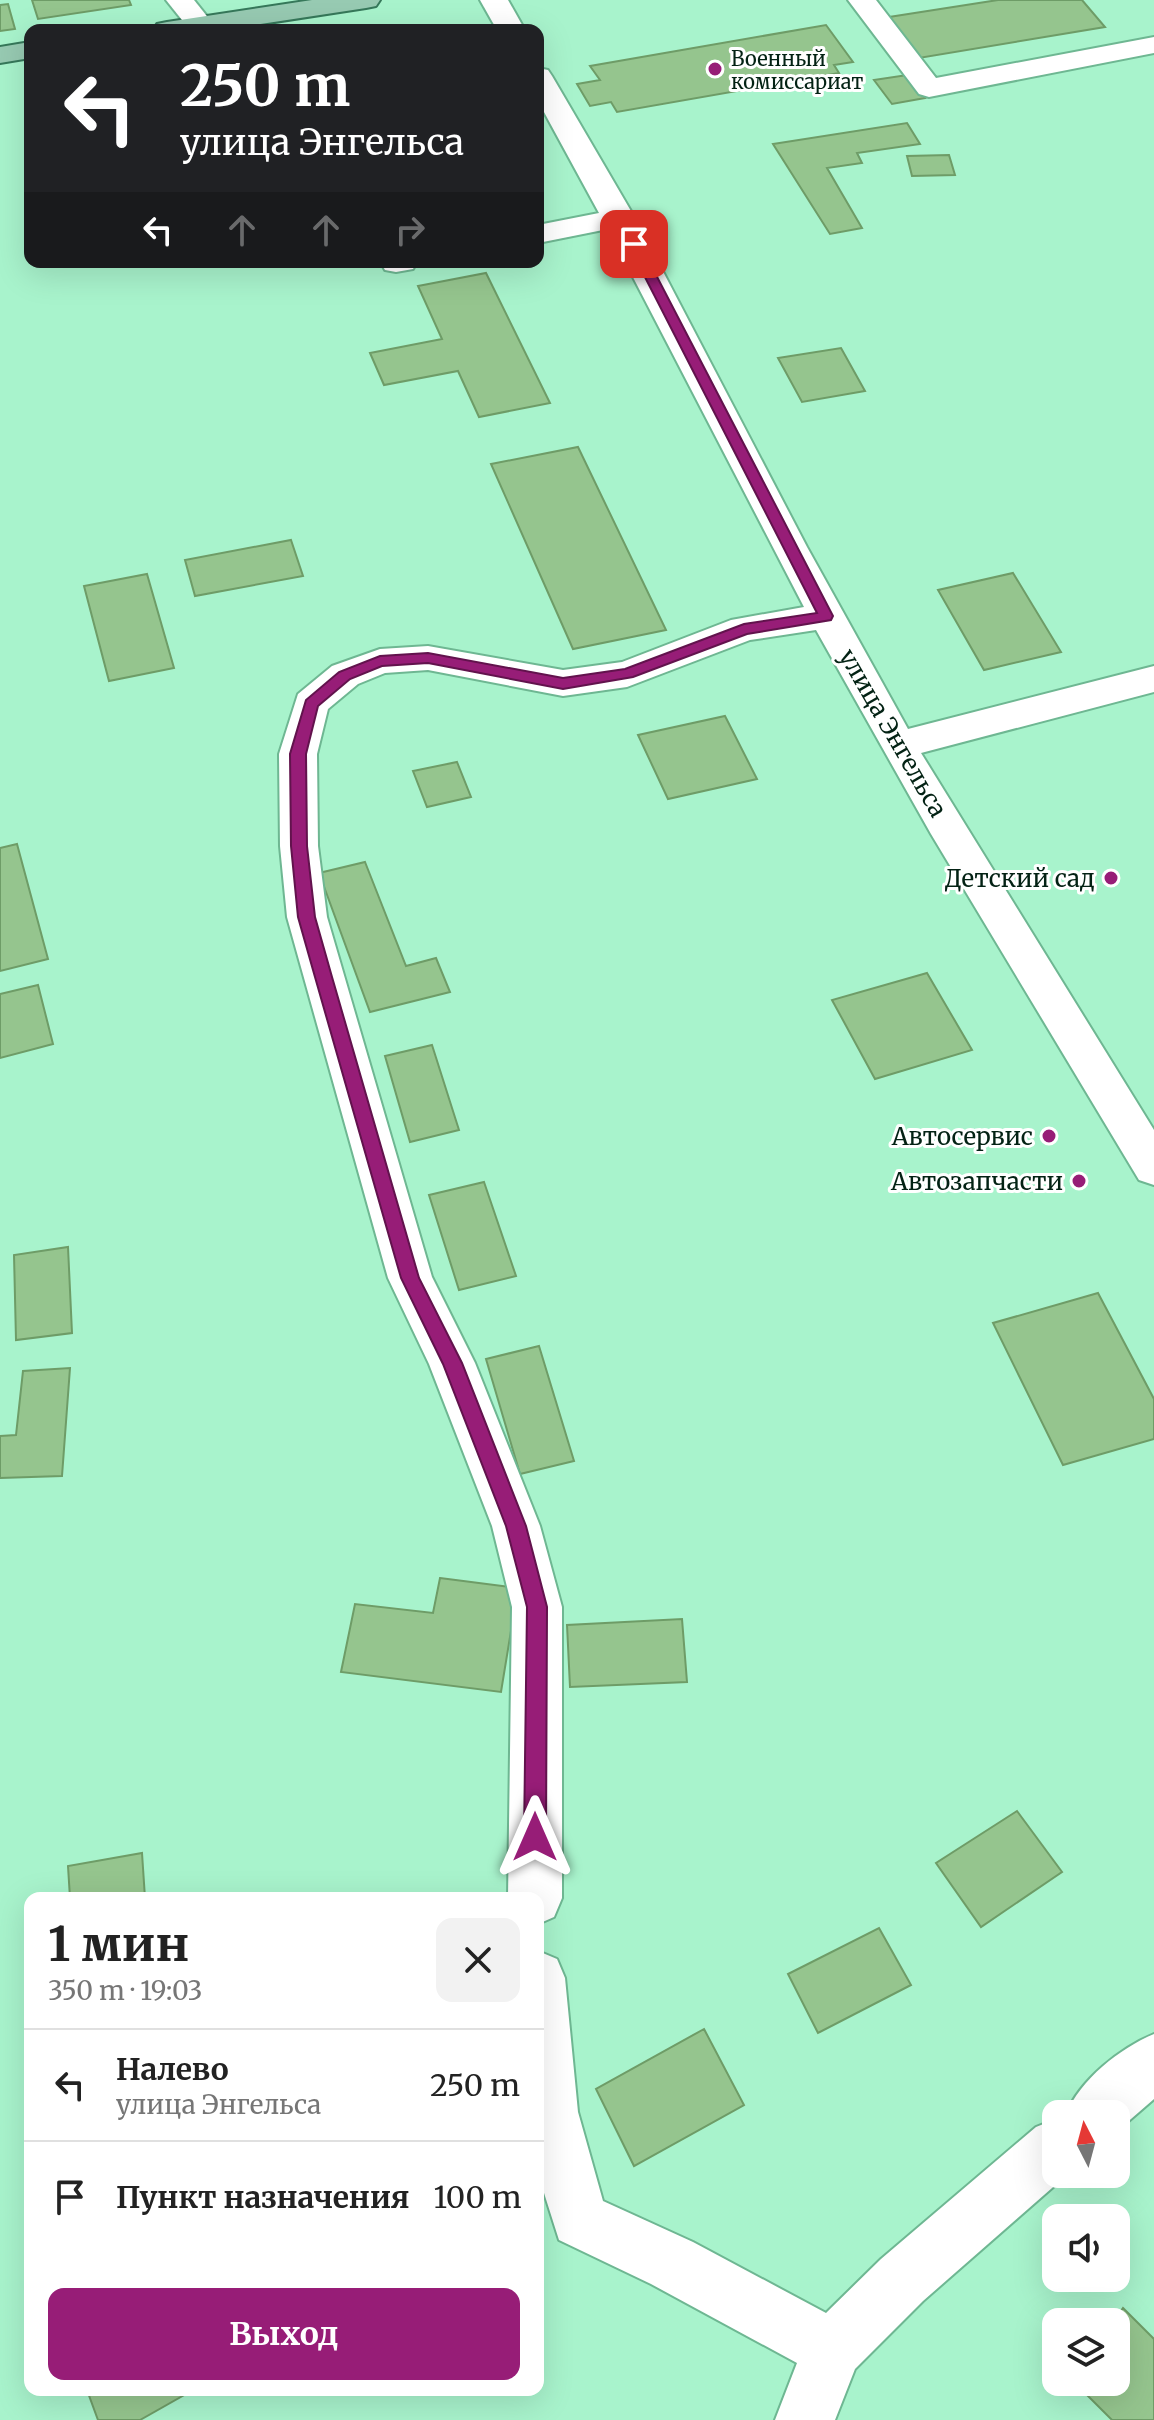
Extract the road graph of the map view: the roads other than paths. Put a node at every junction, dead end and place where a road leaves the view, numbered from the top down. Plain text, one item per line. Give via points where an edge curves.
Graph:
1 (180, 0) edge
2 (366, 0) edge
3 (494, 0) edge
4 (862, 0) edge
5 (199, 24) edge
6 (207, 24) edge
7 (508, 24) edge
8 (1154, 45) edge
9 (24, 51) edge
10 (0, 55) edge
11 (544, 86) edge
12 (620, 218) junction
13 (544, 233) edge
14 (826, 616) junction
15 (1154, 679) edge
16 (899, 745) junction
17 (1154, 1167) edge
18 (535, 1892) edge
19 (544, 2045) edge
20 (1154, 2062) edge
21 (1110, 2100) edge
22 (1042, 2159) edge
23 (832, 2349) junction
24 (805, 2420) edge

1 - 5 street
2 - 6 main road
3 - 7 street
4 - 8 street via 929,88
9 - 10 main road
11 - 12 street, улица Энгельса
12 - 13 street
12 - 14 street, улица Энгельса
14 - 16 street, улица Энгельса
14 - 18 street via 744,629 627,674 563,683 428,658 380,661 345,675 311,703 298,754 299,846 307,917 323,977 410,1278 452,1363 516,1526 537,1607
15 - 16 street
16 - 17 street, улица Энгельса
19 - 23 street via 550,2112 579,2220
20 - 21 street
22 - 23 street via 902,2280
23 - 24 street

